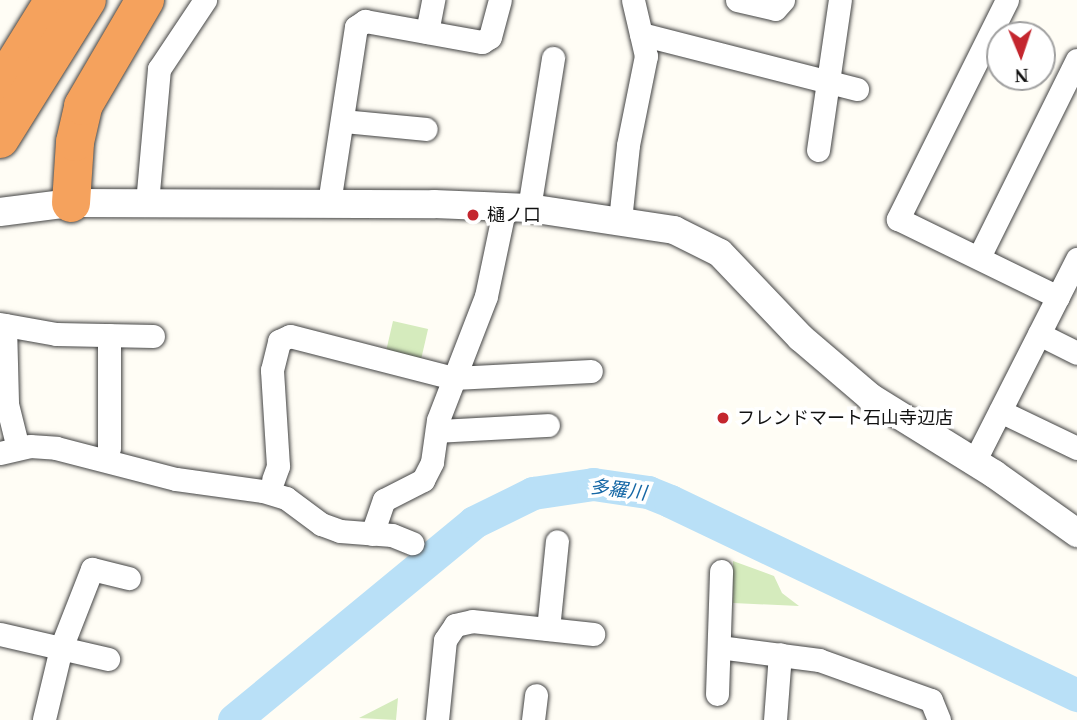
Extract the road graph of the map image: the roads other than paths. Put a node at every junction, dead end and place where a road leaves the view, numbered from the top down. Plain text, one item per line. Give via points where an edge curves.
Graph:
1 (54, 0) edge
2 (87, 0) edge
3 (145, 0) edge
4 (205, 0) edge
5 (433, 0) edge
6 (500, 0) edge
7 (633, 0) edge
8 (737, 0) edge
9 (783, 0) edge
10 (840, 0) edge
11 (1007, 0) edge
12 (427, 32) junction
13 (641, 34) junction
14 (553, 58) dead end
15 (1077, 60) edge
16 (827, 78) junction
17 (0, 87) edge
18 (857, 89) dead end
19 (343, 121) junction
20 (426, 129) dead end
21 (0, 139) edge
22 (818, 150) dead end
23 (71, 203) junction
24 (147, 203) junction
25 (329, 203) junction
26 (517, 207) junction
27 (0, 212) edge
28 (620, 220) junction
29 (979, 257) junction
30 (1077, 259) edge
31 (1058, 297) junction
32 (2, 325) edge
33 (1039, 334) junction
34 (109, 335) junction
35 (153, 336) dead end
36 (1077, 353) edge
37 (591, 371) dead end
38 (454, 378) junction
39 (1000, 411) junction
40 (548, 425) dead end
41 (437, 430) junction
42 (109, 447) dead end
43 (1077, 448) edge
44 (9, 450) edge
45 (974, 462) junction
46 (274, 480) dead end
47 (1077, 533) edge
48 (372, 534) junction
49 (557, 541) dead end
50 (412, 543) dead end
51 (721, 571) dead end
52 (129, 578) dead end
53 (548, 629) junction
54 (0, 634) edge
55 (593, 634) dead end
56 (719, 647) junction
57 (61, 648) junction
58 (780, 654) junction
59 (108, 659) dead end
60 (717, 694) dead end
61 (536, 695) dead end
62 (44, 719) edge
63 (437, 720) edge
64 (533, 720) edge
65 (775, 720) edge
66 (939, 720) edge

1 - 17 highway
2 - 21 highway
3 - 23 highway via 83,106 75,142
4 - 24 street via 159,69
5 - 12 street
6 - 12 street via 490,37 482,42
7 - 13 street
8 - 9 street via 775,9
10 - 16 street
11 - 29 street via 898,219
12 - 19 street via 365,21 356,27
13 - 16 street
13 - 28 street via 645,69 628,145
14 - 26 street
15 - 29 street
16 - 18 street
16 - 22 street
19 - 20 street
19 - 25 street
23 - 24 street
23 - 27 street
24 - 25 street
25 - 26 street
26 - 28 street
26 - 38 street
28 - 45 street via 674,230 720,253 801,338 852,382
29 - 31 street
30 - 31 street
31 - 33 street
32 - 34 street via 56,334
32 - 44 street
33 - 36 street
33 - 39 street
34 - 35 street
34 - 42 street
37 - 38 street
38 - 41 street
38 - 46 street via 290,336 279,341 272,370 278,466
39 - 43 street
39 - 45 street
40 - 41 street
41 - 48 street via 432,462 423,480 384,500
44 - 48 street via 56,448 176,479 263,491 286,498 331,528
45 - 47 street
48 - 50 street
49 - 53 street
51 - 56 street
52 - 57 street via 92,569
53 - 55 street
53 - 63 street via 471,621 455,625 444,640
54 - 57 street
56 - 58 street
56 - 60 street
57 - 59 street
57 - 62 street
58 - 65 street
58 - 66 street via 819,660 931,700
61 - 64 street

